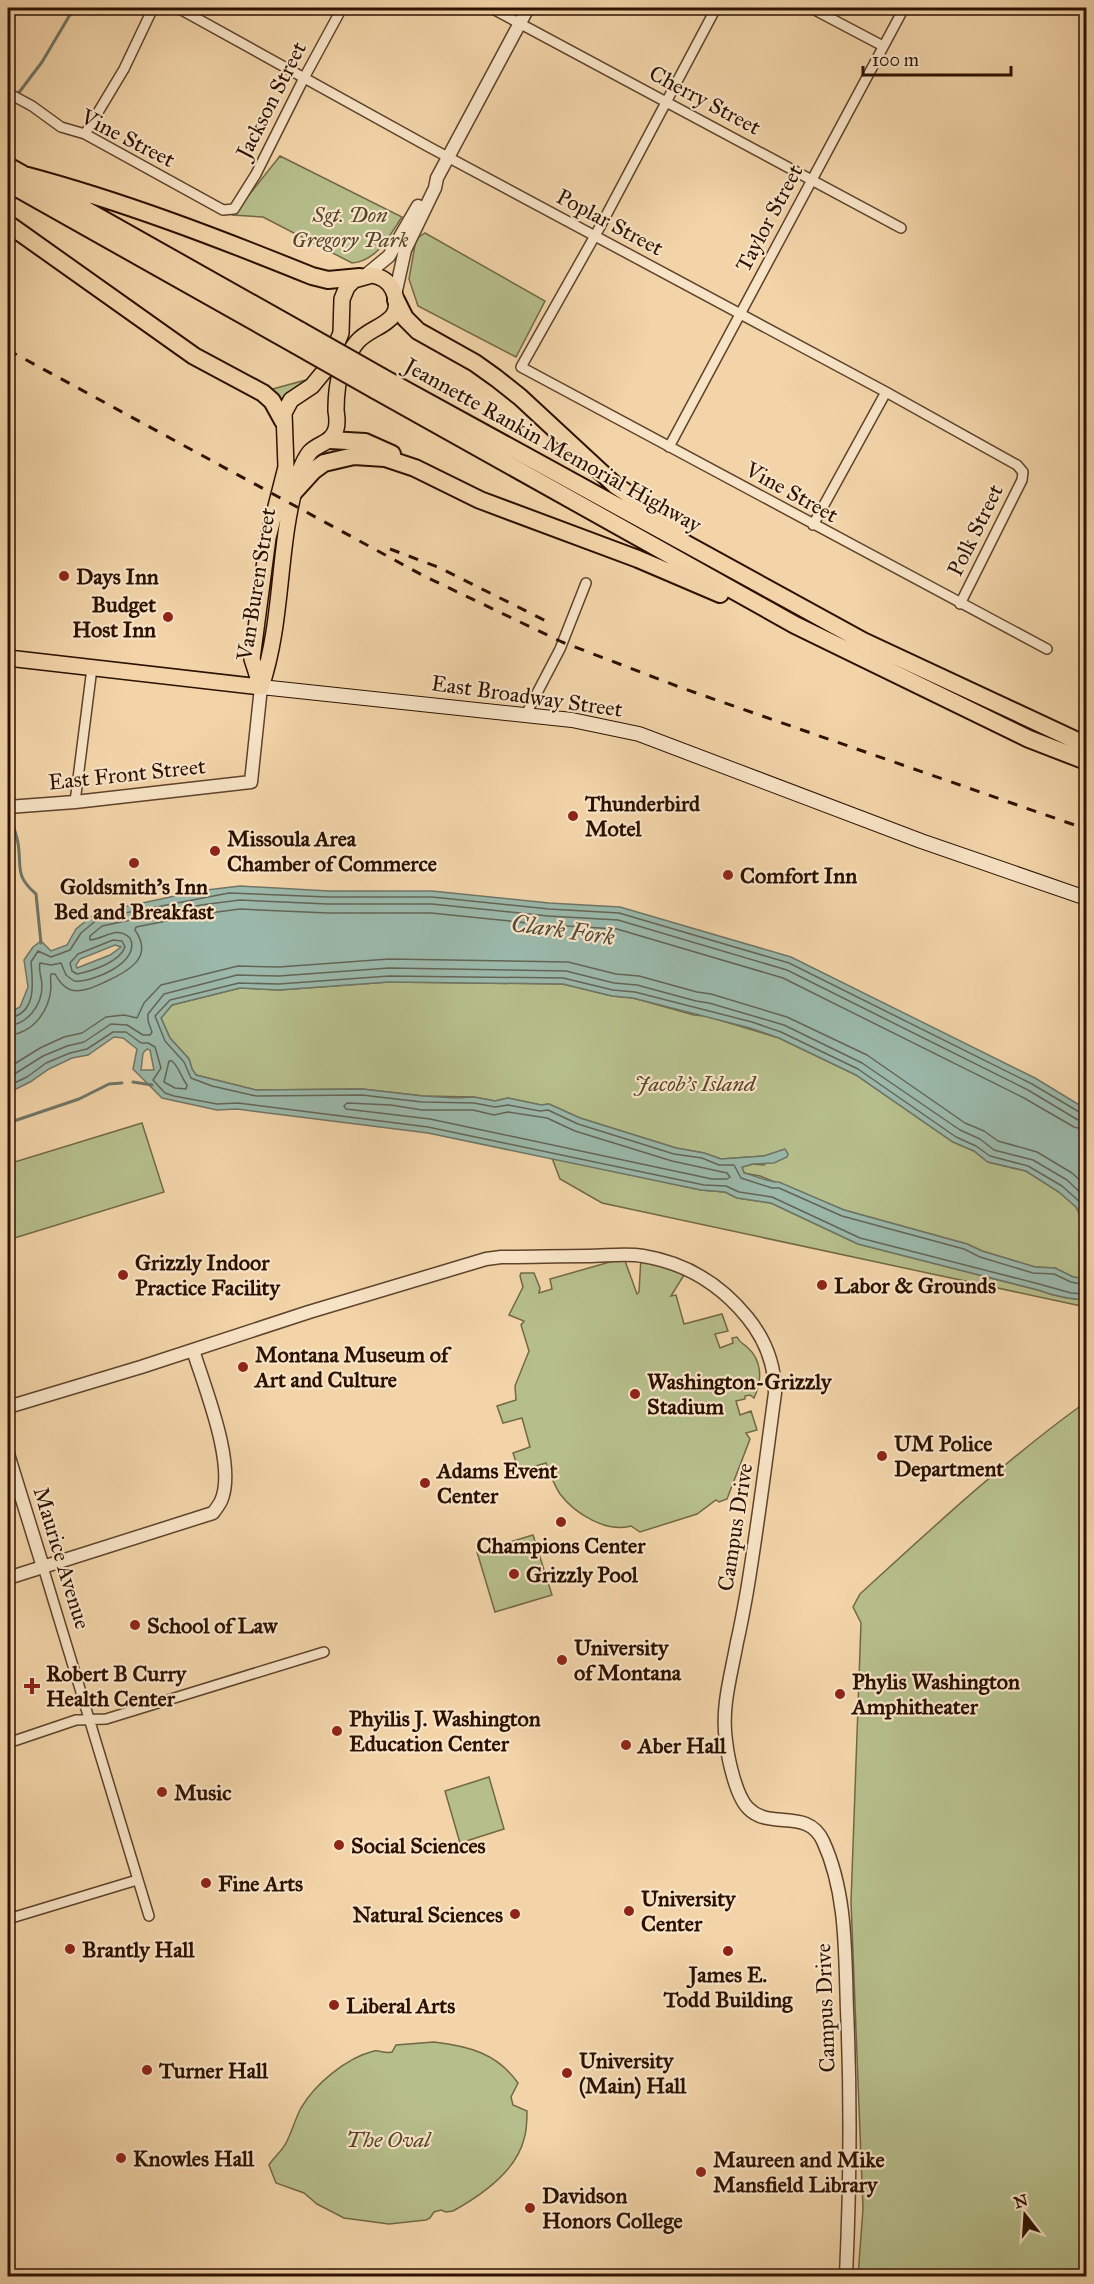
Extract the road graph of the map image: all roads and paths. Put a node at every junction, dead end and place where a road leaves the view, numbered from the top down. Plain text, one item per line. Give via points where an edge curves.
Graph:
1 (153, 8) edge
2 (178, 8) edge
3 (342, 8) edge
4 (491, 8) edge
5 (528, 8) edge
6 (716, 8) edge
7 (811, 8) edge
8 (904, 8) edge
9 (520, 23) junction
10 (884, 46) junction
11 (304, 78) junction
12 (8, 93) edge
13 (665, 102) junction
14 (85, 134) junction
15 (448, 157) junction
16 (15, 177) edge
17 (437, 178) junction
18 (812, 178) junction
19 (234, 209) joint
20 (8, 224) edge
21 (901, 228) dead end
22 (595, 236) junction
23 (363, 276) junction
24 (395, 297) junction
25 (343, 313) junction
26 (740, 315) junction
27 (371, 330) junction
28 (379, 383) junction
29 (886, 392) junction
30 (300, 394) junction
31 (336, 413) junction
32 (284, 425) junction
33 (323, 443) junction
34 (669, 447) junction
35 (415, 468) junction
36 (1023, 472) joint
37 (293, 494) junction
38 (813, 525) junction
39 (586, 583) dead end
40 (762, 585) junction
41 (960, 604) junction
42 (795, 625) junction
43 (1047, 649) dead end
44 (9, 659) edge
45 (92, 668) junction
46 (261, 687) junction
47 (525, 716) junction
48 (1086, 745) edge
49 (1086, 760) edge
50 (75, 802) junction
51 (8, 807) edge
52 (1086, 898) edge
53 (193, 1350) junction
54 (8, 1407) edge
55 (8, 1454) edge
56 (43, 1567) junction
57 (8, 1578) edge
58 (324, 1652) dead end
59 (90, 1719) junction
60 (8, 1743) edge
61 (137, 1880) junction
62 (149, 1916) dead end
63 (8, 1919) edge
64 (846, 2277) edge

1 - 14 street via 116,83
2 - 11 street, Poplar Street
3 - 11 street, Jackson Street
4 - 9 street, Cherry Street
5 - 9 street
6 - 13 street
7 - 10 street
8 - 10 street, Taylor Street
9 - 13 street, Cherry Street
9 - 15 street
10 - 18 street, Taylor Street
11 - 15 street, Poplar Street
11 - 19 street, Jackson Street
12 - 14 street, Vine Street via 61,127
13 - 18 street, Cherry Street
13 - 22 street
14 - 19 street, Vine Street via 223,210
15 - 17 street
15 - 22 street, Poplar Street
16 - 23 highway via 60,185 174,223 312,276 328,280
16 - 28 highway, Jeannette Rankin Memorial Highway, bridge
17 - 23 street via 428,187 390,256
17 - 24 street, Van Buren Street via 405,250
18 - 21 street, Cherry Street
18 - 26 street, Taylor Street
20 - 32 highway via 194,356 263,393 272,401
22 - 26 street, Poplar Street
22 - 34 street, Vine Street via 520,367
23 - 24 highway via 385,280
23 - 25 highway via 345,290
24 - 27 highway, Van Buren Street via 395,312 390,320
24 - 40 highway via 405,318 418,331 496,378 615,484
25 - 27 highway via 356,326
25 - 30 highway via 338,344 326,369
26 - 29 street, Poplar Street
26 - 34 street, Taylor Street
27 - 31 highway, Van Buren Street via 357,342 338,380
28 - 40 highway, Jeannette Rankin Memorial Highway
28 - 42 highway, Jeannette Rankin Memorial Highway
29 - 36 street, Poplar Street via 1017,465
29 - 38 street
30 - 31 highway via 324,396
30 - 32 highway via 286,406
31 - 33 highway, Van Buren Street via 337,427
32 - 33 highway via 303,446
32 - 46 highway, Van Buren Street via 286,467 268,538 252,659
33 - 35 highway via 365,442
33 - 37 highway, Van Buren Street via 304,461
34 - 38 street, Vine Street
35 - 37 highway via 367,455 340,458 313,471
35 - 42 highway via 480,500 638,559
36 - 41 street, Polk Street
37 - 46 highway, Van Buren Street via 270,660
38 - 41 street, Vine Street
39 - 47 street via 560,648
40 - 48 highway, Jeannette Rankin Memorial Highway via 863,641
41 - 43 street, Vine Street
42 - 49 highway, Jeannette Rankin Memorial Highway via 1029,739
44 - 45 highway, East Broadway Street
45 - 46 highway, East Broadway Street
45 - 50 street
46 - 47 main road, East Broadway Street
46 - 50 street, East Front Street via 250,782
47 - 52 main road, East Broadway Street via 587,722 639,735
50 - 51 street, East Front Street
53 - 54 street, Campus Drive
53 - 56 street via 224,1458 224,1487 213,1513
53 - 64 street, Campus Drive via 461,1265 501,1257 642,1256 699,1274 724,1292 751,1323 770,1357 775,1393 724,1720 730,1761 747,1807 768,1818 797,1820 817,1832 839,1896 849,2054
55 - 56 street, Maurice Avenue
56 - 57 street
56 - 59 street, Maurice Avenue
58 - 59 street via 106,1719
59 - 60 street via 75,1720
59 - 61 street, Maurice Avenue
61 - 62 street, Maurice Avenue
61 - 63 street

